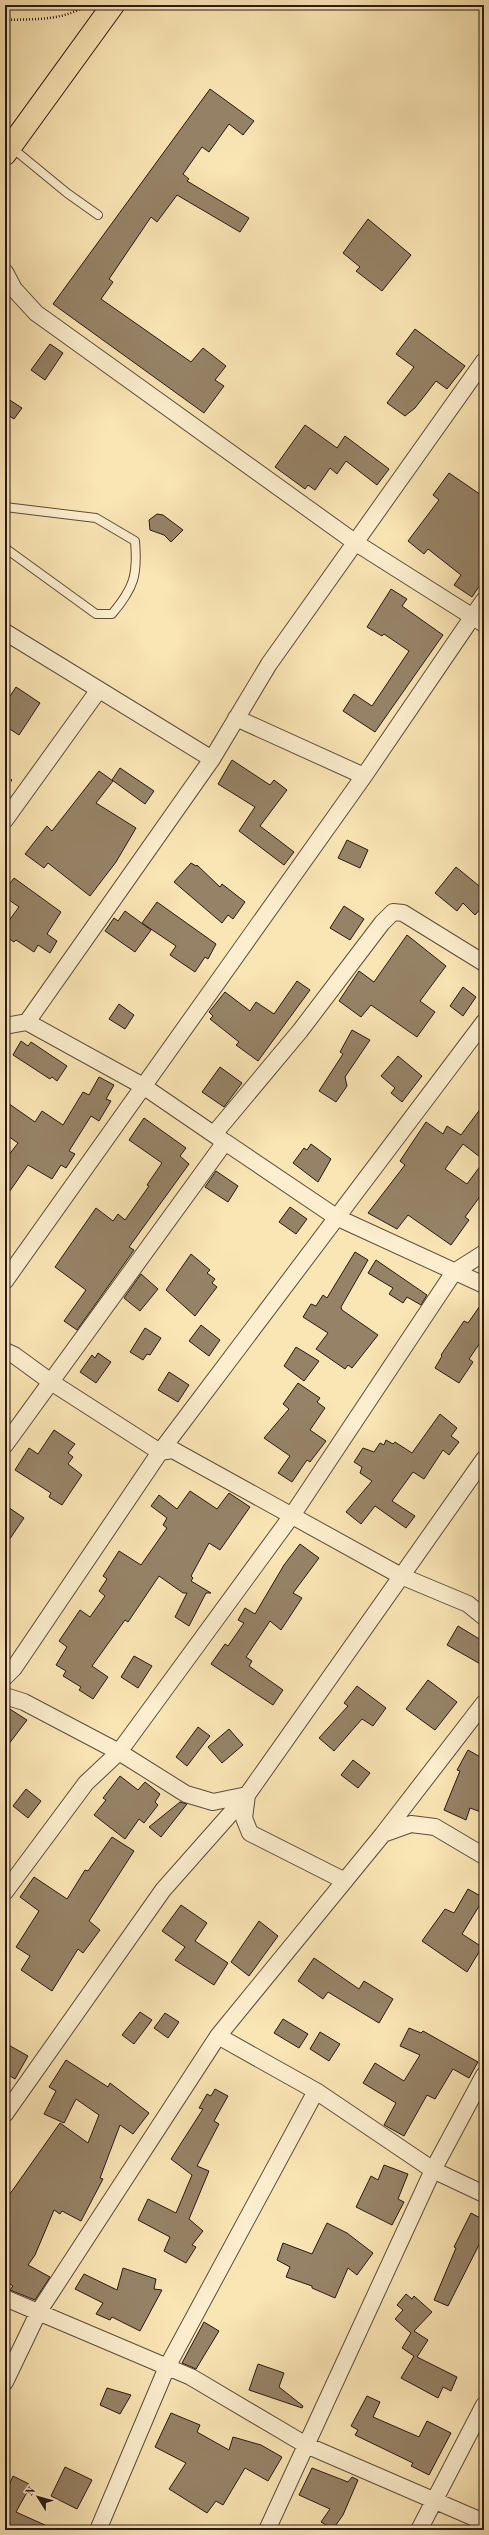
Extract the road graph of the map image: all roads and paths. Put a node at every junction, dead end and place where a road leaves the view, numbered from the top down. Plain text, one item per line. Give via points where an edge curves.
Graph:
1 (87, 5) edge
2 (113, 5) edge
3 (5, 20) edge
4 (8, 150) edge
5 (98, 215) dead end
6 (5, 272) edge
7 (484, 361) edge
8 (5, 507) edge
9 (356, 543) junction
10 (5, 548) edge
11 (484, 600) edge
12 (478, 620) edge
13 (5, 632) edge
14 (98, 691) junction
15 (236, 718) junction
16 (212, 759) junction
17 (364, 776) junction
18 (5, 820) edge
19 (484, 963) edge
20 (26, 1022) junction
21 (484, 1022) edge
22 (5, 1026) edge
23 (143, 1086) junction
24 (219, 1138) junction
25 (336, 1217) junction
26 (484, 1253) edge
27 (454, 1272) junction
28 (5, 1281) edge
29 (484, 1285) edge
30 (5, 1351) edge
31 (51, 1382) junction
32 (5, 1445) edge
33 (160, 1452) junction
34 (484, 1459) edge
35 (293, 1514) junction
36 (401, 1576) junction
37 (484, 1617) edge
38 (5, 1677) edge
39 (5, 1696) edge
40 (484, 1703) edge
41 (119, 1752) junction
42 (247, 1794) junction
43 (383, 1834) junction
44 (484, 1856) edge
45 (345, 1881) junction
46 (5, 1892) edge
47 (218, 2036) junction
48 (484, 2075) edge
49 (316, 2091) junction
50 (5, 2114) edge
51 (433, 2170) junction
52 (484, 2194) edge
53 (5, 2298) edge
54 (39, 2311) junction
55 (167, 2366) junction
56 (5, 2382) edge
57 (484, 2405) edge
58 (306, 2445) junction
59 (434, 2499) junction
60 (484, 2522) edge
61 (98, 2530) edge
62 (267, 2530) edge
63 (419, 2530) edge

1 - 3 path via 74,13 53,17
2 - 4 main road
4 - 5 lane
6 - 9 street via 14,289 36,313
7 - 9 street
8 - 10 lane via 96,518 135,541 137,564 129,593 112,614 96,614
9 - 12 street
9 - 15 street via 269,664
11 - 12 street
12 - 17 street
13 - 14 street
14 - 16 street
14 - 18 street
15 - 16 street
15 - 17 street
16 - 20 street
17 - 23 street
19 - 24 street via 403,913 393,912 382,923
20 - 22 street
20 - 23 street
21 - 25 street
23 - 24 street
23 - 28 street
24 - 25 street
24 - 31 street
25 - 27 street
25 - 33 street
26 - 27 street
27 - 29 street
27 - 35 street
30 - 31 street
31 - 32 street
31 - 33 street
33 - 35 street via 173,1450
33 - 38 street via 14,1668
34 - 36 street
35 - 36 street
35 - 41 street
36 - 37 street via 468,1604
36 - 42 street
39 - 41 street via 24,1702
40 - 43 street
41 - 42 street via 186,1794 214,1802
41 - 46 street via 86,1783
42 - 45 street via 244,1818 250,1833
42 - 50 street via 163,1890
43 - 44 street via 411,1824 435,1827
43 - 45 street
45 - 47 street
47 - 49 street
47 - 54 street
48 - 51 street
49 - 51 street
49 - 55 street
51 - 52 street
51 - 58 street
53 - 54 street
54 - 55 street
54 - 56 street
55 - 58 street via 191,2377
55 - 61 street
57 - 59 street
58 - 59 street
58 - 62 street
59 - 60 street
59 - 63 street

